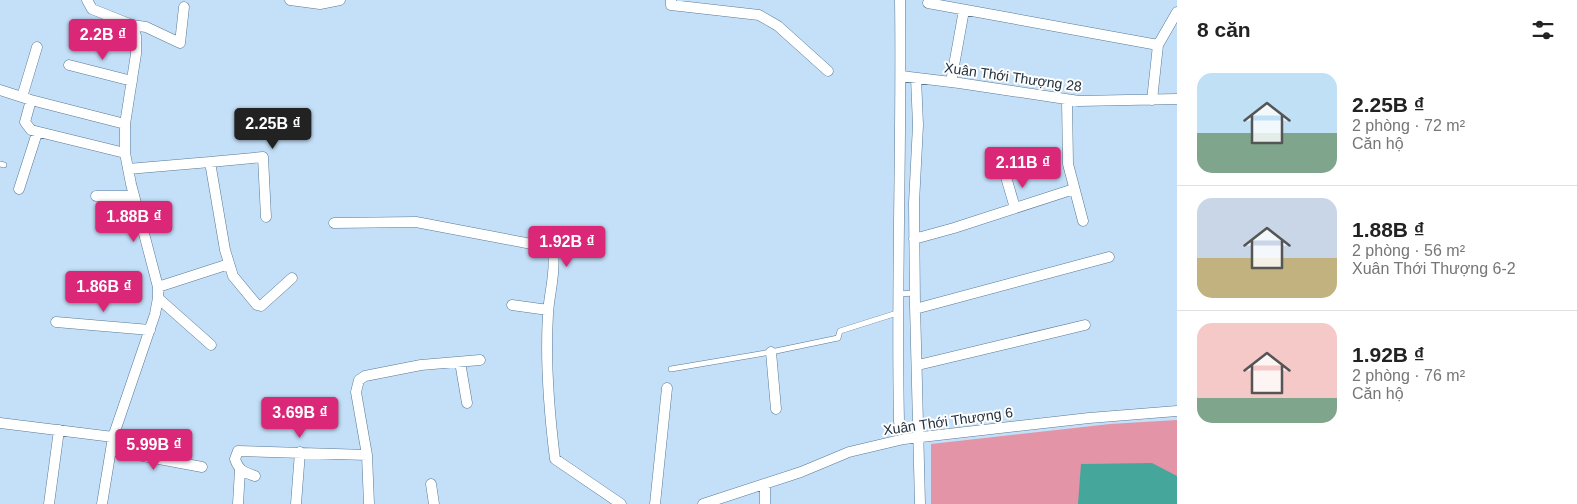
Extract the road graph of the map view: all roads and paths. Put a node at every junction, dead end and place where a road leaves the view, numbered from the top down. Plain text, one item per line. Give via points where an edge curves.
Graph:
1 (87, 0) edge
2 (290, 0) edge
3 (340, 0) edge
4 (671, 0) edge
5 (900, 0) edge
6 (928, 3) dead end
7 (184, 6) dead end
8 (964, 10) junction
9 (1177, 12) edge
10 (132, 25) junction
11 (1158, 45) junction
12 (37, 47) dead end
13 (69, 65) dead end
14 (828, 71) dead end
15 (901, 76) junction
16 (916, 78) junction
17 (132, 81) junction
18 (951, 82) junction
19 (0, 90) edge
20 (27, 99) junction
21 (1177, 99) edge
22 (1067, 100) junction
23 (1152, 100) junction
24 (125, 124) junction
25 (37, 133) junction
26 (125, 153) junction
27 (210, 162) junction
28 (128, 170) junction
29 (1006, 178) dead end
30 (19, 189) dead end
31 (1074, 189) junction
32 (96, 196) dead end
33 (134, 196) junction
34 (1015, 208) junction
35 (266, 218) dead end
36 (1083, 221) dead end
37 (334, 224) dead end
38 (914, 239) junction
39 (1109, 257) dead end
40 (230, 264) junction
41 (292, 278) dead end
42 (158, 287) junction
43 (915, 293) junction
44 (897, 294) junction
45 (158, 298) junction
46 (512, 304) dead end
47 (915, 309) junction
48 (548, 310) junction
49 (897, 313) junction
50 (56, 322) dead end
51 (1085, 325) dead end
52 (150, 330) junction
53 (210, 345) dead end
54 (771, 352) junction
55 (480, 360) dead end
56 (460, 362) junction
57 (918, 365) junction
58 (670, 369) dead end
59 (667, 388) dead end
60 (467, 403) dead end
61 (776, 409) dead end
62 (1177, 411) edge
63 (899, 422) dead end
64 (0, 423) edge
65 (59, 430) junction
66 (113, 437) junction
67 (919, 438) junction
68 (111, 450) junction
69 (300, 452) junction
70 (367, 455) junction
71 (202, 467) dead end
72 (240, 470) junction
73 (255, 476) dead end
74 (431, 484) dead end
75 (765, 484) junction
76 (49, 504) edge
77 (102, 504) edge
78 (238, 504) edge
79 (296, 504) edge
80 (369, 504) edge
81 (434, 504) edge
82 (621, 504) edge
83 (655, 504) edge
84 (703, 504) edge
85 (765, 504) edge
86 (920, 504) edge

1 - 10 street via 92,9
2 - 3 street via 320,4
4 - 14 street via 671,5 759,15 778,26
5 - 15 street
6 - 8 street
7 - 10 street via 180,43 146,27
8 - 11 street
8 - 18 street
9 - 11 street
10 - 17 street via 136,36
11 - 23 street
12 - 20 street
13 - 17 street
15 - 16 street, Xuân Thới Thượng 28
15 - 44 street
16 - 18 street, Xuân Thới Thượng 28
16 - 38 street via 918,125
17 - 24 street
18 - 22 street, Xuân Thới Thượng 28
19 - 20 street
20 - 24 street
20 - 25 street via 26,126
21 - 23 street, Xuân Thới Thượng 28
22 - 23 street, Xuân Thới Thượng 28
22 - 31 street via 1068,164
24 - 26 street
25 - 26 street
25 - 30 street
26 - 28 street
27 - 28 street
27 - 35 street via 263,157
27 - 40 street
28 - 33 street
29 - 34 street
31 - 34 street
31 - 36 street
32 - 33 street
33 - 42 street
34 - 38 street
37 - 48 street via 416,222 542,246 553,253 555,263
38 - 43 street
39 - 47 street
40 - 41 street via 233,276 261,306
40 - 42 street
42 - 45 street
43 - 44 lane
43 - 47 street
44 - 49 street
45 - 52 street
45 - 53 street
46 - 48 street
47 - 57 street
48 - 82 street via 546,374 555,459
49 - 54 lane via 840,331 838,338
49 - 63 street
50 - 52 street
51 - 57 street
52 - 66 street
54 - 58 lane
54 - 61 street
55 - 56 street
56 - 60 street
56 - 70 street via 421,365 359,380 356,392
57 - 67 street
59 - 83 street
62 - 67 street, Xuân Thới Thượng 6
64 - 65 street
65 - 66 street
65 - 76 street
66 - 68 street
67 - 75 street, Xuân Thới Thượng 6 via 849,452
67 - 86 street
68 - 71 street
68 - 77 street
69 - 70 street
69 - 72 street via 238,451 235,459
69 - 79 street
70 - 80 street
72 - 73 street
72 - 78 street
74 - 81 street
75 - 84 street, Xuân Thới Thượng 6
75 - 85 street

